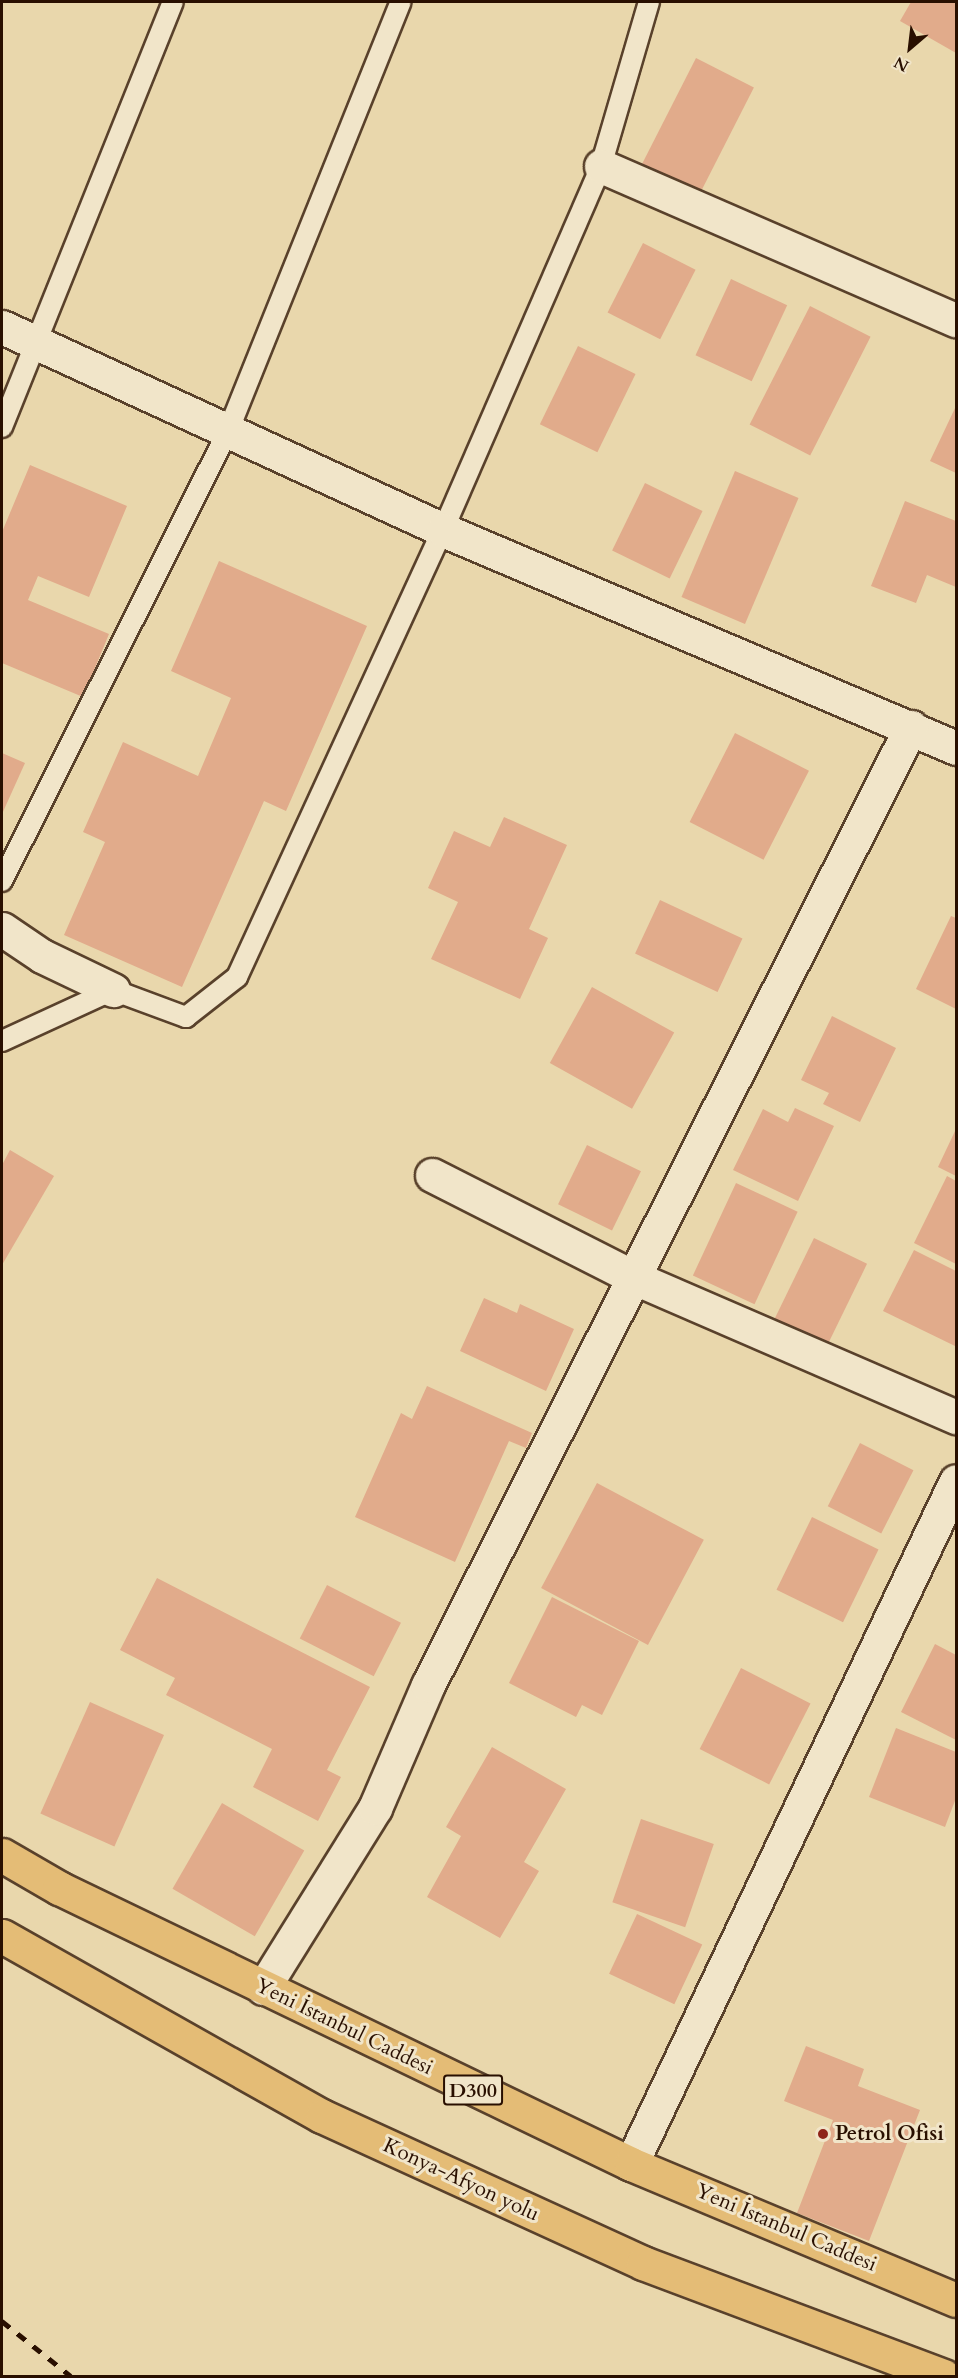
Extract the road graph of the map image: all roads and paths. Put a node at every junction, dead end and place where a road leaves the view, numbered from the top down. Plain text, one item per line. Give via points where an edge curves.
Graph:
1 (173, 2) edge
2 (401, 2) edge
3 (649, 2) edge
4 (601, 166) junction
5 (957, 320) edge
6 (2, 327) edge
7 (39, 342) junction
8 (2, 427) edge
9 (229, 429) junction
10 (443, 530) junction
11 (911, 727) junction
12 (957, 747) edge
13 (2, 881) edge
14 (2, 929) edge
15 (113, 990) junction
16 (2, 1041) edge
17 (432, 1175) dead end
18 (637, 1279) junction
19 (957, 1416) edge
20 (957, 1482) edge
21 (2, 1855) edge
22 (2, 1936) edge
23 (263, 1988) junction
24 (631, 2164) junction
25 (957, 2300) edge
26 (943, 2376) edge

1 - 7 lane
2 - 9 lane
3 - 4 lane
4 - 5 street
4 - 10 lane
6 - 7 street
7 - 8 lane
7 - 9 street
9 - 10 street
9 - 13 lane
10 - 11 street
10 - 15 lane via 237,977 186,1017
11 - 12 street
11 - 18 street
14 - 15 street via 42,956
15 - 16 lane
17 - 18 street
18 - 19 street
18 - 23 street via 428,1685 375,1808
20 - 24 street
21 - 23 highway, Yeni İstanbul Caddesi / D300
22 - 26 highway, Konya-Afyon yolu via 322,2116 643,2263
23 - 24 highway, Yeni İstanbul Caddesi / D300
24 - 25 highway, Yeni İstanbul Caddesi / D300

